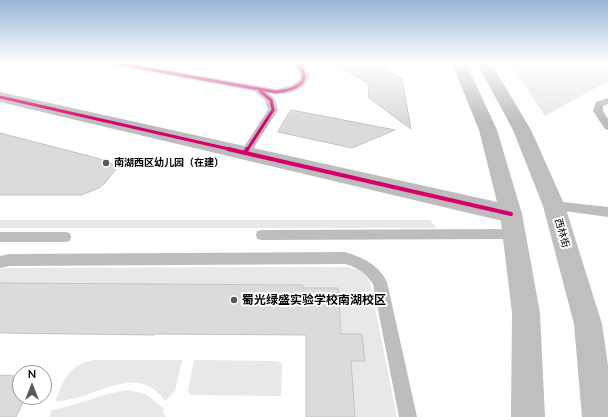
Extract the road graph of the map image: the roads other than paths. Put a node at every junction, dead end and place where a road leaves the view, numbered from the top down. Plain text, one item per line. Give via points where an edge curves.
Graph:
1 (218, 82) edge
2 (302, 82) edge
3 (467, 82) edge
4 (495, 82) edge
5 (292, 88) junction
6 (258, 90) junction
7 (0, 96) edge
8 (608, 101) edge
9 (273, 110) junction
10 (608, 127) edge
11 (245, 154) junction
12 (554, 206) junction
13 (608, 212) edge
14 (512, 224) junction
15 (262, 235) dead end
16 (0, 237) edge
17 (65, 237) dead end
18 (0, 262) edge
19 (408, 417) edge
20 (528, 417) edge
21 (599, 417) edge

1 - 6 lane
2 - 5 lane
3 - 14 main road via 488,130
4 - 12 main road, 西林街 via 522,130
5 - 6 lane via 276,92
5 - 9 lane
6 - 9 lane via 269,97
7 - 11 street
8 - 10 lane via 600,104 598,111
9 - 11 lane
11 - 14 street
12 - 13 lane
12 - 21 main road, 西林街 via 588,324
14 - 15 lane
14 - 20 main road via 526,313
16 - 17 lane
18 - 19 lane via 345,258 356,261 370,270 380,282

